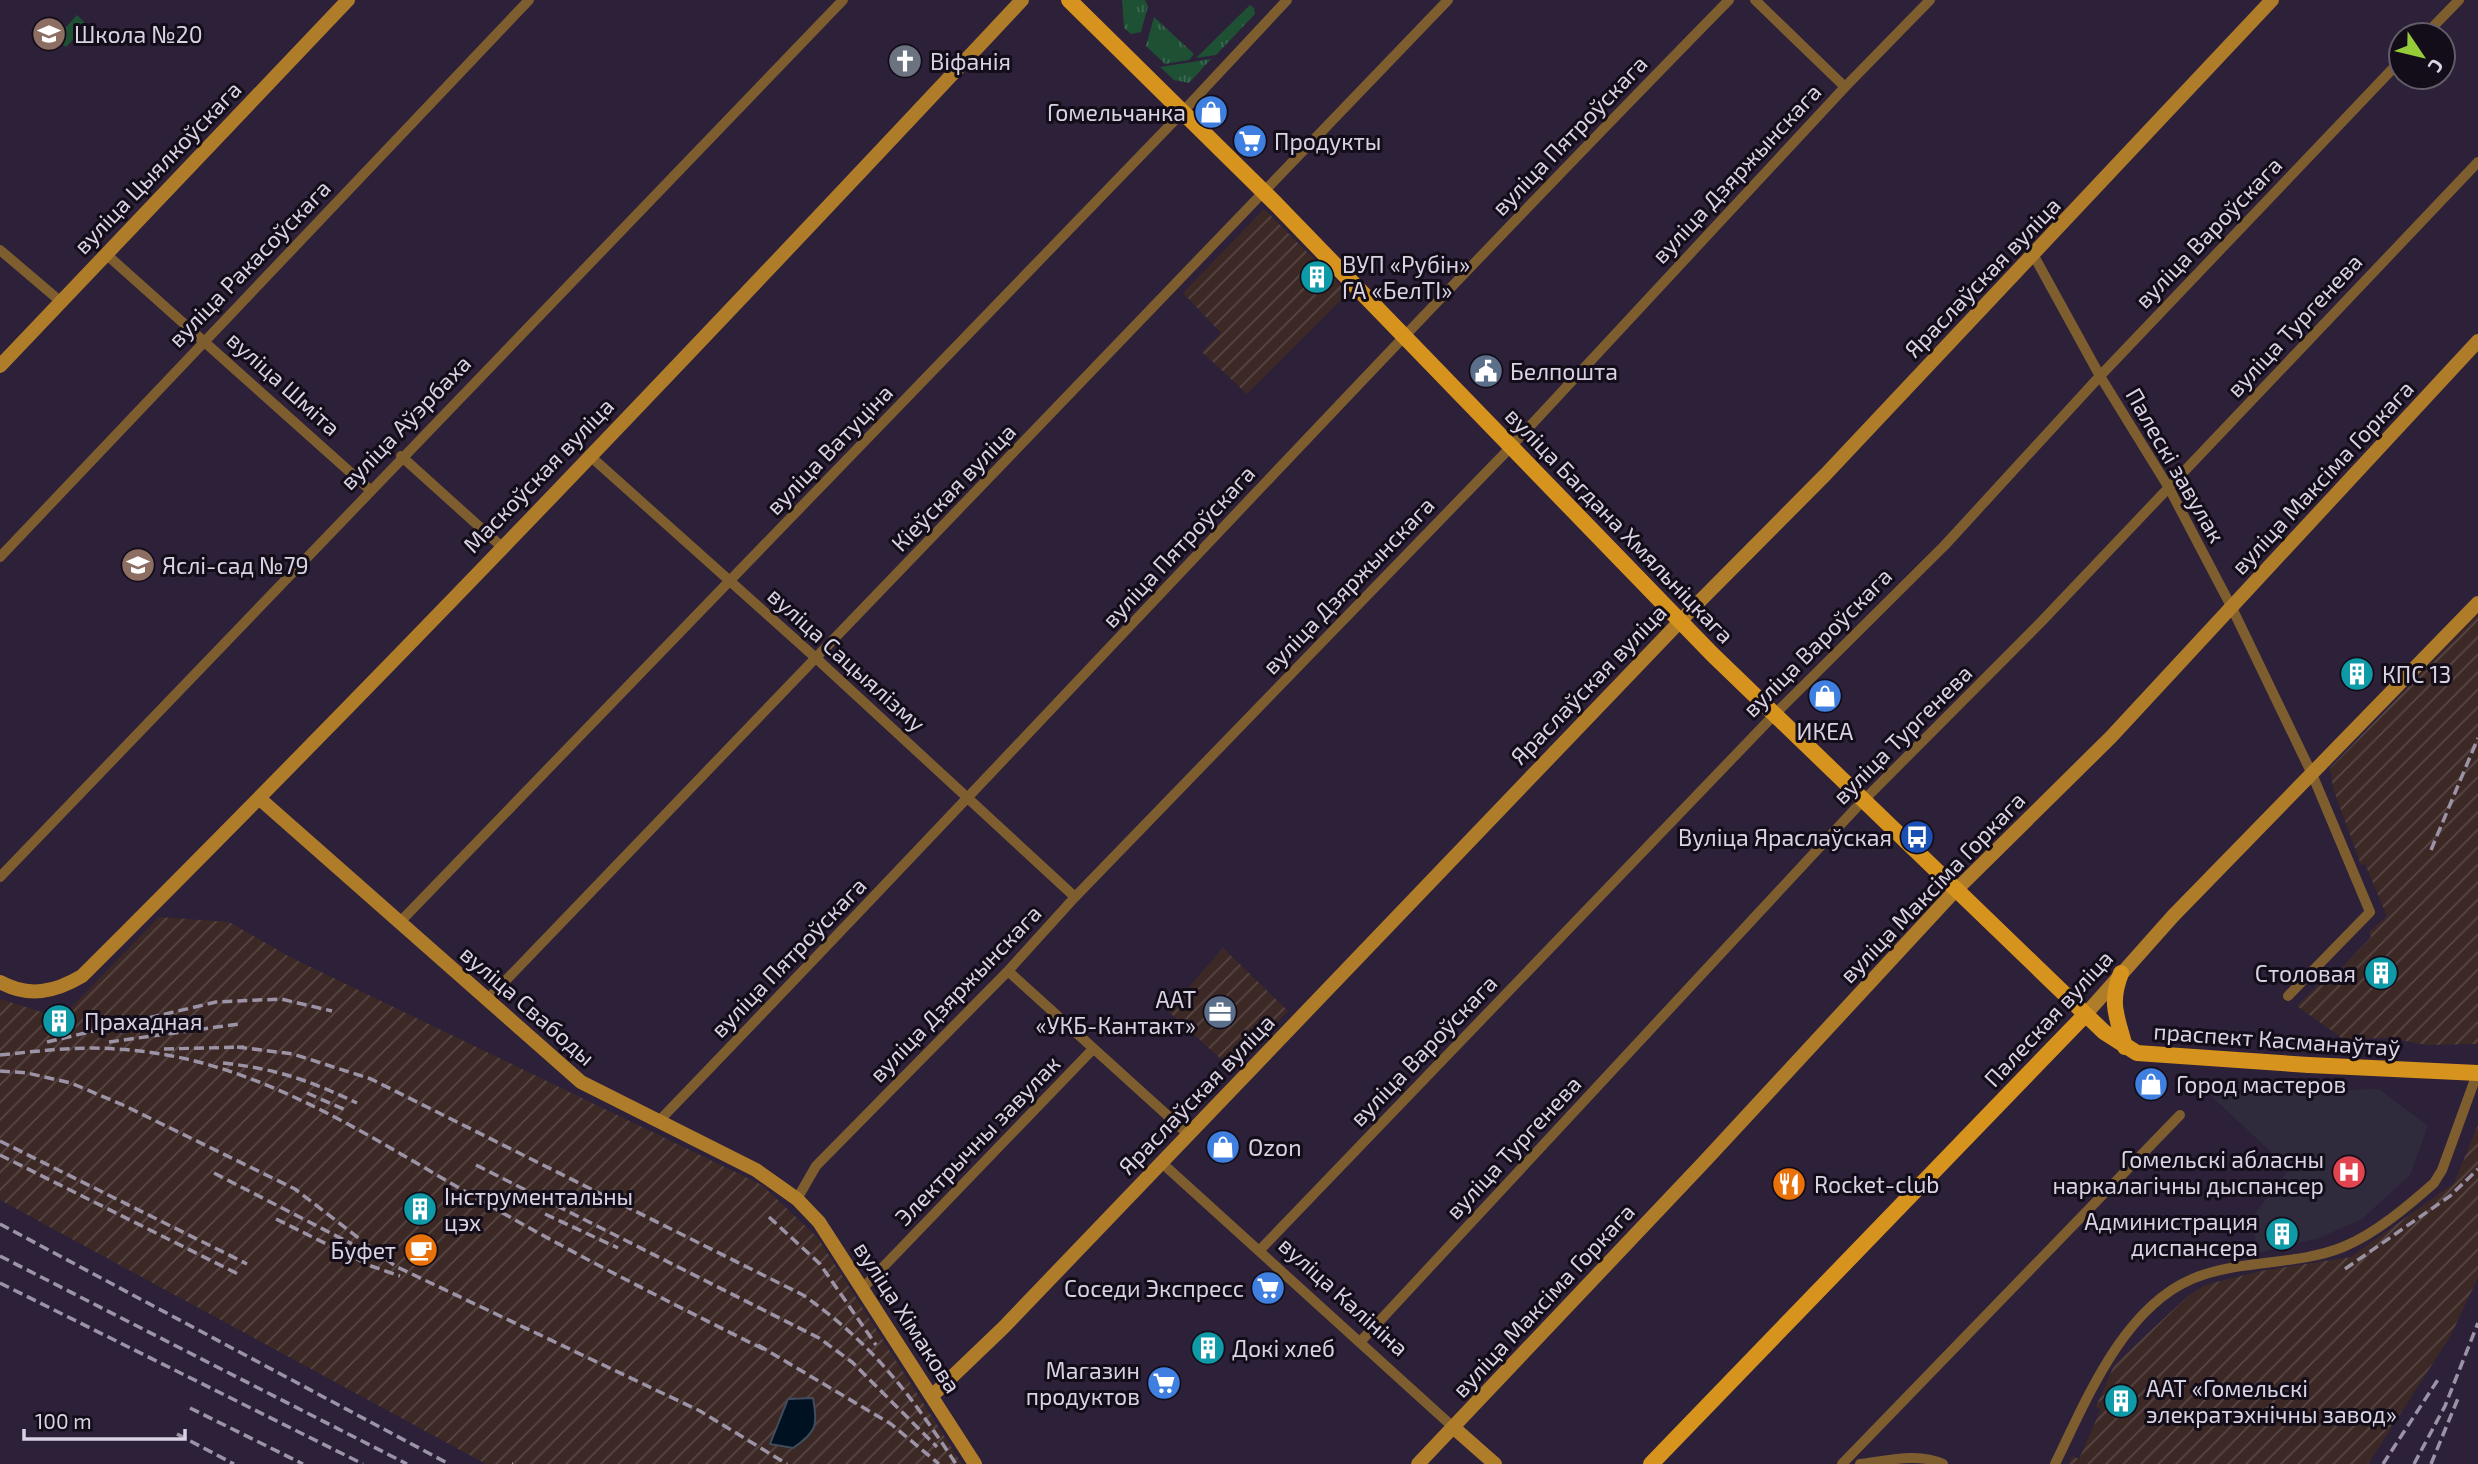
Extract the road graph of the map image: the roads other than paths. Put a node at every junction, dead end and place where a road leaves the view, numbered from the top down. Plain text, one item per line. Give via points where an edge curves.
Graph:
1 (348, 0) edge
2 (529, 0) edge
3 (843, 0) edge
4 (1022, 0) edge
5 (1069, 0) edge
6 (1287, 0) edge
7 (1448, 0) edge
8 (1729, 0) edge
9 (1755, 0) edge
10 (1930, 0) edge
11 (2272, 0) edge
12 (2459, 0) edge
13 (2439, 21) edge
14 (2387, 75) edge
15 (1845, 87) junction
16 (1184, 110) junction
17 (2478, 162) edge
18 (1264, 192) junction
19 (0, 250) edge
20 (106, 254) junction
21 (2035, 256) junction
22 (60, 302) junction
23 (1405, 335) junction
24 (204, 339) junction
25 (2478, 341) edge
26 (0, 366) edge
27 (2101, 376) junction
28 (1512, 445) junction
29 (589, 455) junction
30 (401, 456) junction
31 (2169, 488) junction
32 (369, 489) junction
33 (502, 547) junction
34 (0, 557) edge
35 (730, 582) junction
36 (2478, 603) edge
37 (2232, 608) junction
38 (1681, 621) junction
39 (817, 659) junction
40 (1774, 714) junction
41 (2312, 774) junction
42 (260, 799) junction
43 (968, 800) junction
44 (1865, 801) junction
45 (0, 877) edge
46 (1958, 890) junction
47 (1075, 897) junction
48 (399, 923) junction
49 (1008, 971) junction
50 (2122, 973) junction
51 (0, 982) edge
52 (2288, 996) dead end
53 (486, 1001) junction
54 (2085, 1015) junction
55 (2125, 1046) junction
56 (1093, 1049) junction
57 (2478, 1072) edge
58 (2179, 1115) dead end
59 (658, 1122) junction
60 (1188, 1134) junction
61 (1162, 1163) junction
62 (797, 1199) junction
63 (1259, 1251) junction
64 (861, 1290) junction
65 (1361, 1341) junction
66 (933, 1395) junction
67 (1453, 1427) junction
68 (1656, 1462) edge
69 (975, 1464) edge
70 (1418, 1464) edge
71 (1495, 1464) edge
72 (1842, 1464) edge
73 (1860, 1464) edge
74 (1943, 1464) edge
75 (2055, 1464) edge

1 - 20 street, вуліца Цыялкоўскага
2 - 24 street, вуліца Ракасоўскага
3 - 30 street, вуліца Аўэрбаха
4 - 29 street, Маскоўская вуліца
5 - 16 main road, вуліца Багдана Хмяльніцкага
6 - 16 street, вуліца Ватуціна
7 - 18 street, Кіеўская вуліца
8 - 23 street, вуліца Пятроўскага
9 - 15 street
10 - 15 street, вуліца Дзяржынскага
11 - 21 street, Яраслаўская вуліца
12 - 13 street
14 - 27 street, вуліца Вароўскага
15 - 28 street, вуліца Дзяржынскага
16 - 18 main road, вуліца Багдана Хмяльніцкага
16 - 35 street, вуліца Ватуціна
17 - 31 street, вуліца Тургенева
18 - 23 main road, вуліца Багдана Хмяльніцкага
18 - 39 street, Кіеўская вуліца
19 - 22 street
20 - 22 street, вуліца Цыялкоўскага
20 - 24 street, вуліца Шміта
21 - 27 street, Палескі завулак
21 - 38 street, Яраслаўская вуліца
22 - 26 street, вуліца Цыялкоўскага
23 - 28 main road, вуліца Багдана Хмяльніцкага
23 - 43 street, вуліца Пятроўскага
24 - 32 street, вуліца Шміта
24 - 34 street, вуліца Ракасоўскага
25 - 37 street, вуліца Максіма Горкага
27 - 31 street, Палескі завулак
27 - 40 street, вуліца Вароўскага via 1945,545
28 - 38 main road, вуліца Багдана Хмяльніцкага
28 - 47 street, вуліца Дзяржынскага
29 - 33 street, Маскоўская вуліца
29 - 35 street, вуліца Сацыялізму
30 - 32 street, вуліца Аўэрбаха
30 - 33 street
31 - 37 street, Палескі завулак
31 - 44 street, вуліца Тургенева
32 - 45 street, вуліца Аўэрбаха
33 - 42 street, Маскоўская вуліца
35 - 39 street, вуліца Сацыялізму
35 - 48 street, вуліца Ватуціна
36 - 41 street, Палеская вуліца
37 - 41 street, Палескі завулак
37 - 46 street, вуліца Максіма Горкага
38 - 40 main road, вуліца Багдана Хмяльніцкага
38 - 60 street, Яраслаўская вуліца
39 - 43 street, вуліца Сацыялізму
39 - 53 street, Кіеўская вуліца
40 - 44 main road, вуліца Багдана Хмяльніцкага
40 - 63 street, вуліца Вароўскага
41 - 50 street, Палеская вуліца
41 - 52 street, Палескі завулак via 2371,912
42 - 48 street, вуліца Свабоды
42 - 51 street, Маскоўская вуліца via 82,976 62,988 29,993
43 - 47 street, вуліца Сацыялізму
43 - 59 street, вуліца Пятроўскага
44 - 46 main road, вуліца Багдана Хмяльніцкага
44 - 65 street, вуліца Тургенева
46 - 54 main road, вуліца Багдана Хмяльніцкага
46 - 67 street, вуліца Максіма Горкага
47 - 49 street, вуліца Дзяржынскага
48 - 53 street, вуліца Свабоды
49 - 56 street
49 - 62 street, вуліца Дзяржынскага via 816,1166
50 - 54 street, Палеская вуліца
50 - 55 main road via 2113,992 2113,1010
53 - 59 street, вуліца Свабоды via 581,1082
54 - 55 main road, праспект Касманаўтаў
54 - 68 main road, Палеская вуліца
55 - 57 main road, праспект Касманаўтаў, bridge via 2137,1053
56 - 60 street
56 - 64 street, Электрычны завулак
57 - 75 street via 2434,1183 2343,1247 2214,1272 2190,1280 2158,1303 2133,1326 2096,1377
58 - 72 street
59 - 62 street, вуліца Свабоды via 756,1170
60 - 61 street, Яраслаўская вуліца
61 - 63 street, вуліца Калініна
61 - 66 street, Яраслаўская вуліца
62 - 64 street, вуліца Хімакова via 818,1222
63 - 65 street, вуліца Калініна
64 - 66 street, вуліца Хімакова
65 - 67 street, вуліца Калініна
66 - 69 street, вуліца Хімакова
67 - 70 street, вуліца Максіма Горкага
67 - 71 street, вуліца Калініна
73 - 74 street via 1907,1458

